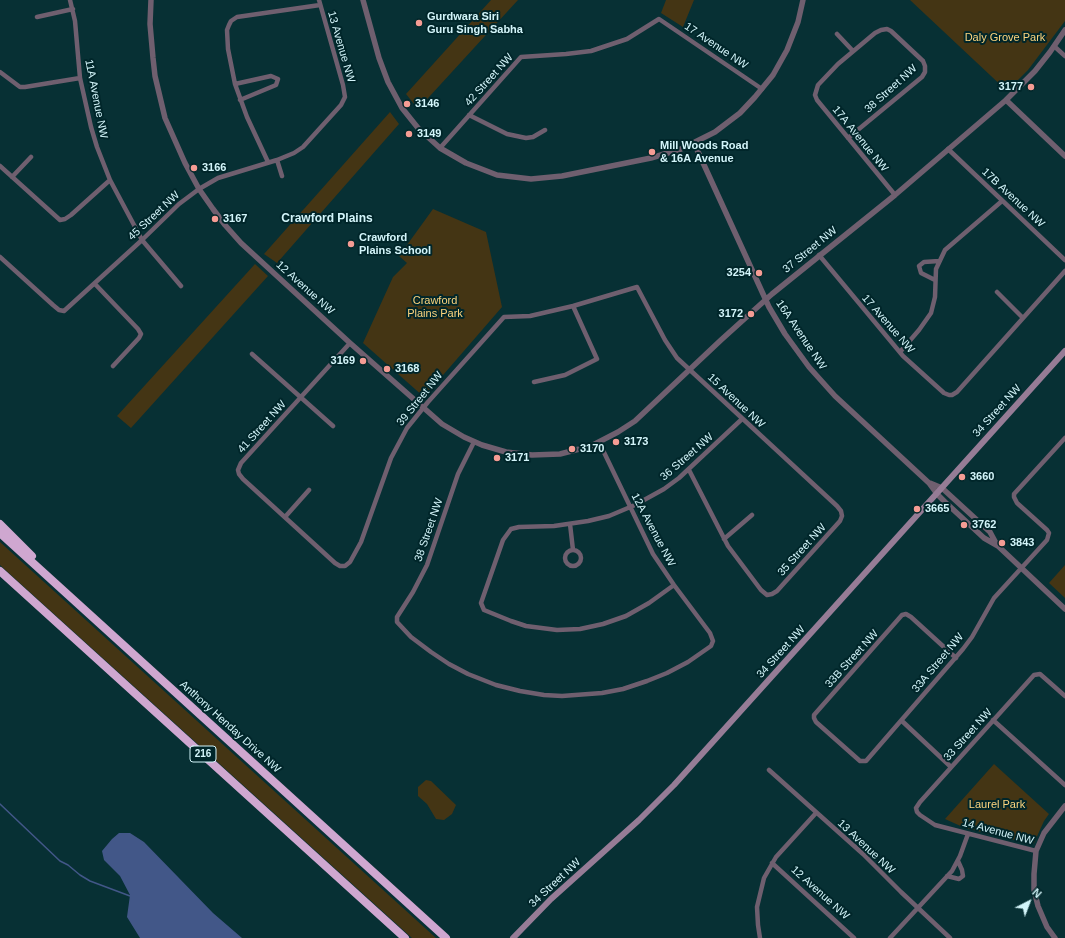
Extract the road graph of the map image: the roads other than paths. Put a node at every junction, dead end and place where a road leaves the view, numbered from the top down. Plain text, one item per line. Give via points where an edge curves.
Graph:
1 (70, 0) edge
2 (152, 0) edge
3 (363, 0) edge
4 (803, 0) edge
5 (319, 2) edge
6 (73, 9) junction
7 (37, 17) dead end
8 (659, 19) joint
9 (1065, 30) edge
10 (837, 34) dead end
11 (1054, 46) junction
12 (852, 51) junction
13 (1065, 56) edge
14 (0, 72) edge
15 (80, 78) junction
16 (235, 84) junction
17 (762, 89) junction
18 (344, 99) joint
19 (240, 100) junction
20 (1006, 100) junction
21 (469, 115) junction
22 (545, 130) dead end
23 (848, 138) junction
24 (694, 144) junction
25 (440, 148) junction
26 (948, 149) junction
27 (1065, 156) edge
28 (31, 158) dead end
29 (277, 160) junction
30 (268, 162) junction
31 (0, 166) edge
32 (282, 176) dead end
33 (12, 177) junction
34 (110, 180) junction
35 (199, 189) junction
36 (895, 195) junction
37 (1002, 201) junction
38 (142, 240) junction
39 (819, 255) junction
40 (0, 257) edge
41 (1065, 260) edge
42 (939, 261) junction
43 (1065, 271) edge
44 (934, 280) junction
45 (95, 284) junction
46 (182, 286) dead end
47 (637, 287) joint
48 (997, 292) dead end
49 (766, 300) junction
50 (573, 306) junction
51 (1023, 318) junction
52 (350, 343) junction
53 (900, 352) junction
54 (1065, 352) edge
55 (252, 354) dead end
56 (113, 366) dead end
57 (689, 370) junction
58 (534, 382) dead end
59 (301, 397) junction
60 (423, 408) junction
61 (742, 419) junction
62 (333, 426) dead end
63 (1065, 438) edge
64 (474, 442) junction
65 (599, 442) junction
66 (547, 455) joint
67 (689, 470) junction
68 (929, 483) junction
69 (942, 488) junction
70 (309, 490) dead end
71 (937, 494) junction
72 (630, 507) junction
73 (842, 514) joint
74 (752, 515) dead end
75 (285, 517) junction
76 (0, 524) edge
77 (570, 524) junction
78 (0, 533) edge
79 (724, 539) junction
80 (998, 546) junction
81 (573, 550) dead end
82 (1021, 568) junction
83 (0, 571) edge
84 (0, 579) edge
85 (674, 585) junction
86 (1065, 609) edge
87 (50, 617) junction
88 (124, 646) junction
89 (956, 658) junction
90 (562, 696) joint
91 (1065, 696) edge
92 (994, 720) junction
93 (902, 721) junction
94 (863, 762) joint
95 (951, 767) junction
96 (769, 770) dead end
97 (1065, 785) edge
98 (1065, 806) edge
99 (917, 812) joint
100 (816, 813) junction
101 (968, 834) junction
102 (1036, 851) junction
103 (958, 862) junction
104 (772, 863) junction
105 (947, 876) junction
106 (918, 908) junction
107 (405, 938) edge
108 (446, 938) edge
109 (513, 938) edge
110 (760, 938) edge
111 (854, 938) edge
112 (890, 938) edge
113 (950, 938) edge
114 (1055, 938) edge

1 - 6 street, 11A Avenue NW
2 - 35 street, 12 Avenue NW via 150,24 155,76 166,118
3 - 25 street via 379,58 393,92 413,122
4 - 17 street via 787,50
5 - 16 street via 231,20 227,30
5 - 18 street, 13 Avenue NW via 343,86
6 - 7 street
6 - 15 street, 11A Avenue NW
8 - 17 street, 17 Avenue NW
8 - 21 street, 42 Street NW via 627,39 591,51 521,57
9 - 11 street, 37 Street NW
10 - 12 street
11 - 13 street
11 - 20 street, 37 Street NW via 1029,78
12 - 23 street, 17A Avenue NW via 818,85 815,92 817,100
12 - 23 street, 38 Street NW via 875,33 885,29 891,31 926,68 922,77
14 - 15 street via 20,87
15 - 34 street, 11A Avenue NW via 93,137
16 - 19 street
16 - 19 street via 271,76 278,80 276,85
17 - 24 street via 732,120
18 - 29 street, 45 Street NW via 303,147
19 - 30 street
20 - 26 street, 37 Street NW
20 - 27 street
21 - 22 street, 42 Street NW via 507,134 526,138
21 - 25 street, 42 Street NW
23 - 36 street, 17A Avenue NW
24 - 25 street via 651,158 535,179 512,178 488,172
24 - 49 street, 16A Avenue NW
26 - 36 street, 37 Street NW
26 - 37 street, 17B Avenue NW
28 - 33 street
29 - 30 street, 45 Street NW
29 - 32 street
30 - 35 street, 45 Street NW via 218,178
31 - 33 street
33 - 34 street via 60,220 71,215
34 - 38 street, 11A Avenue NW
35 - 38 street, 45 Street NW via 179,204
35 - 52 street, 12 Avenue NW via 241,242
36 - 39 street, 37 Street NW
37 - 41 street, 17B Avenue NW
37 - 42 street via 951,244
38 - 45 street, 45 Street NW
38 - 46 street, 11A Avenue NW
39 - 49 street, 37 Street NW
39 - 53 street, 17 Avenue NW
40 - 45 street, 45 Street NW via 59,310 64,311
42 - 44 street
42 - 44 street via 924,262 919,266 922,272
43 - 51 street
44 - 53 street via 935,297 931,313
45 - 56 street via 141,334
47 - 50 street, 39 Street NW
47 - 57 street, 15 Avenue NW via 668,346
48 - 51 street
49 - 57 street, 37 Street NW
49 - 68 street, 16A Avenue NW via 794,346 818,377 843,404
50 - 58 street via 597,359 565,375
50 - 60 street, 39 Street NW via 530,316 504,317
51 - 53 street, 17 Avenue NW via 957,392 951,395 944,393
52 - 59 street, 41 Street NW
52 - 60 street, 12 Avenue NW
54 - 69 main road, 34 Street NW
55 - 59 street, 41 Street NW
57 - 61 street, 15 Avenue NW
57 - 65 street, 37 Street NW via 635,421
59 - 62 street, 41 Street NW
59 - 75 street, 41 Street NW via 238,470 243,479
60 - 64 street, 12 Avenue NW via 442,424
60 - 75 street, 39 Street NW via 409,425 396,448 361,542 350,562 343,566 335,563
61 - 67 street, 36 Street NW
61 - 73 street, 15 Avenue NW via 837,506
63 - 82 street, 33A Street NW via 1014,497 1049,533 1047,540
64 - 66 street, 12 Avenue NW via 506,452
64 - 90 street, 38 Street NW via 458,474 427,565 397,620 400,626 423,646 468,674 520,691
65 - 66 street, 37 Street NW via 568,452
65 - 72 street, 12A Avenue NW
67 - 72 street, 36 Street NW via 664,489
67 - 79 street
68 - 69 street, 16A Avenue NW
68 - 71 street, 16A Avenue NW
69 - 71 main road, 34 Street NW
69 - 80 street, 16A Avenue NW via 990,532
70 - 75 street
71 - 80 street, 16A Avenue NW via 984,538
71 - 109 main road, 34 Street NW via 674,785 551,899
72 - 77 street, 36 Street NW via 604,517
72 - 85 street, 12A Avenue NW via 653,554
73 - 79 street, 35 Street NW via 840,521 777,591 770,595 763,592
74 - 79 street
76 - 88 highway
77 - 81 street
77 - 85 street, 36 Street NW via 511,529 503,540 481,599 484,610 526,626 556,630 580,629 626,616
78 - 88 highway, Anthony Henday Drive NW / 216
80 - 82 street, 16A Avenue NW
82 - 86 street, 16A Avenue NW
82 - 89 street, 33A Street NW via 994,598 972,637
83 - 87 highway, 216
84 - 87 highway via 30,605
85 - 90 street, 12A Avenue NW via 710,633 713,641 711,646 688,662 647,681 602,693
87 - 107 highway, 216
88 - 108 highway, Anthony Henday Drive NW / 216
89 - 93 street, 33A Street NW
89 - 94 street, 33B Street NW via 906,614 902,615 814,715 816,722
91 - 92 street, 33 Street NW via 1037,674
92 - 95 street, 33 Street NW
92 - 97 street
93 - 94 street, 33A Street NW
93 - 95 street
95 - 99 street, 33 Street NW via 920,802 916,808
96 - 100 street, 13 Avenue NW
98 - 102 street via 1044,833
99 - 101 street, 14 Avenue NW via 935,824
100 - 104 street
100 - 106 street, 13 Avenue NW
101 - 102 street, 14 Avenue NW
101 - 103 street
102 - 114 street, 14 Avenue NW via 1034,890 1042,916
103 - 105 street
103 - 105 street via 963,876 959,879
104 - 110 street via 764,878 757,907
104 - 111 street, 12 Avenue NW
105 - 106 street
106 - 112 street
106 - 113 street, 13 Avenue NW

